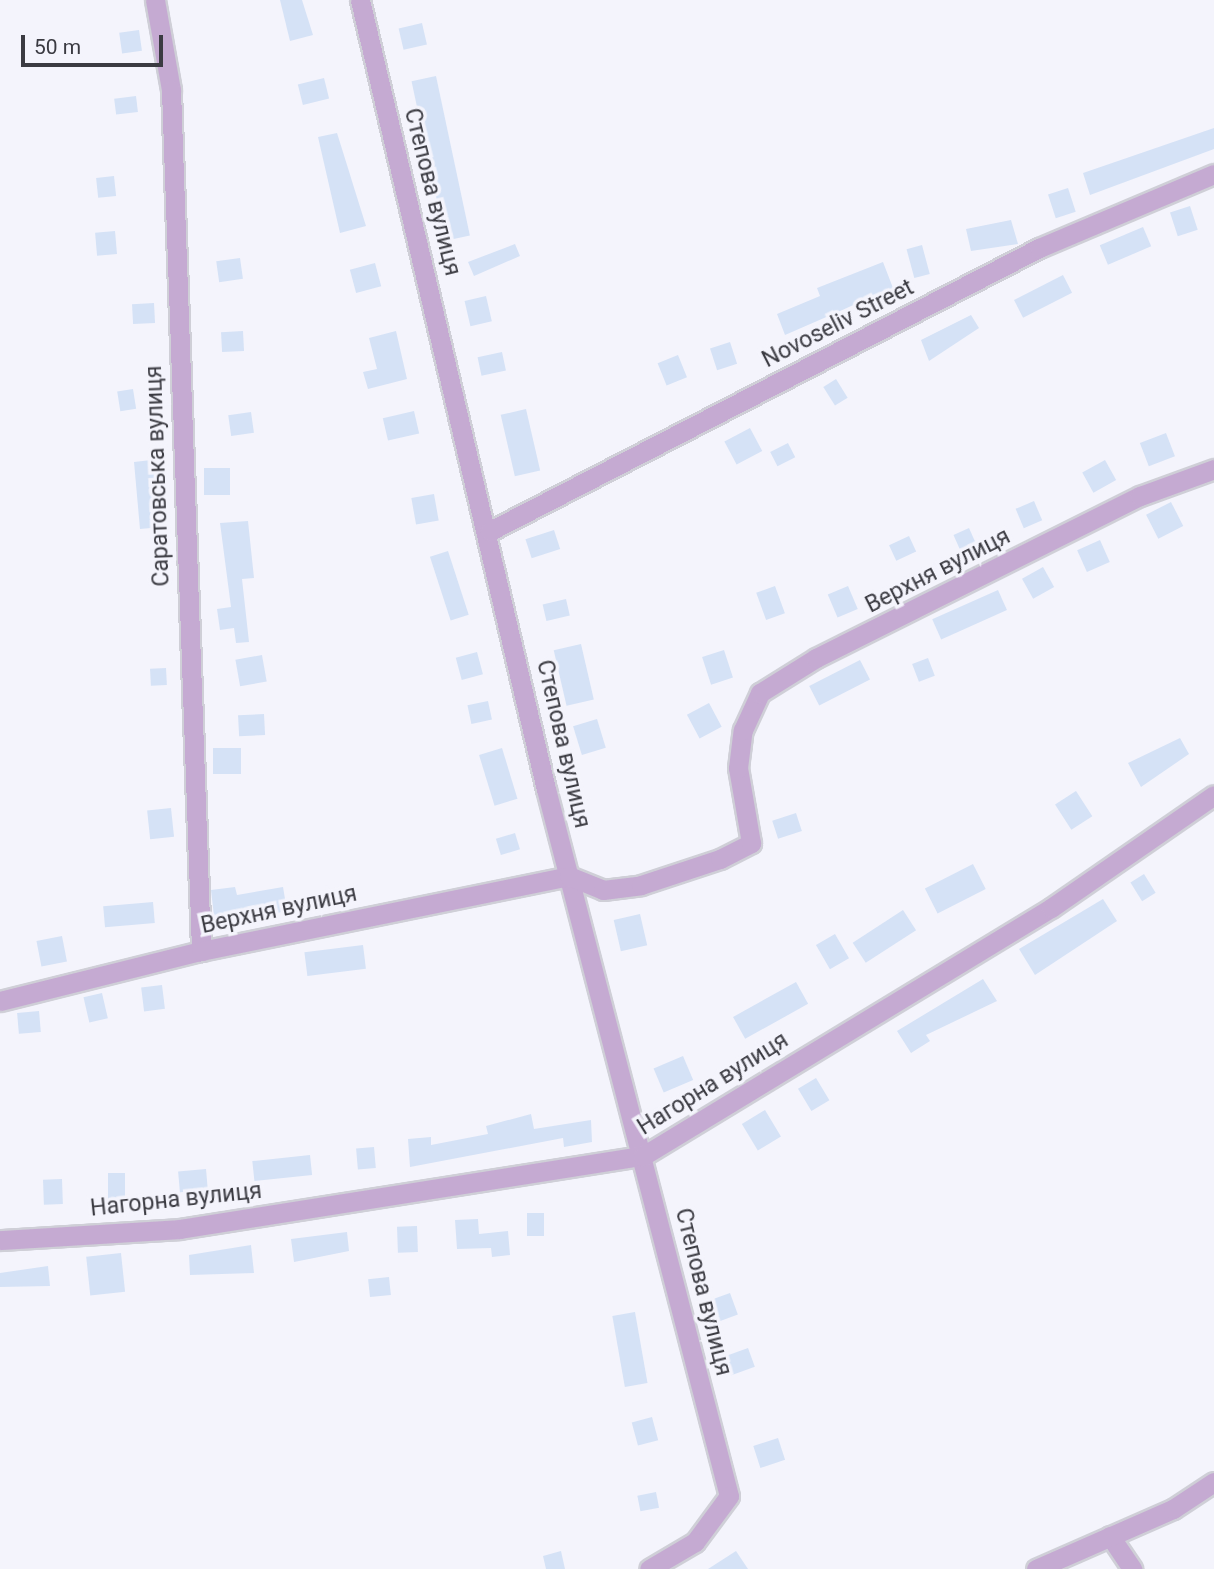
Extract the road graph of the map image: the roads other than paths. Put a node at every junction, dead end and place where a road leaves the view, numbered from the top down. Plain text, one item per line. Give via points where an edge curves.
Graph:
1 (155, 0) edge
2 (360, 0) edge
3 (1214, 174) edge
4 (1214, 469) edge
5 (490, 531) junction
6 (1214, 795) edge
7 (569, 876) junction
8 (201, 951) junction
9 (0, 1001) edge
10 (643, 1156) junction
11 (0, 1240) edge
12 (1214, 1482) edge
13 (1110, 1536) junction
14 (649, 1569) edge
15 (1035, 1569) edge
16 (1132, 1569) edge

1 - 8 street, Саратовська вулиця via 171,90
2 - 5 street, Степова вулиця
3 - 5 street, Novoseliv Street via 1039,248
4 - 7 street, Верхня вулиця via 1140,496 816,658 760,692 743,730 738,768 751,843 641,885 603,890
5 - 7 street, Степова вулиця
6 - 10 street, Нагорна вулиця via 1051,908
7 - 8 street, Верхня вулиця
7 - 10 street, Степова вулиця
8 - 9 street, Верхня вулиця
10 - 11 street, Нагорна вулиця via 180,1229
10 - 14 street, Степова вулиця via 729,1496 695,1542
12 - 13 street via 1173,1509
13 - 15 street
13 - 16 street

